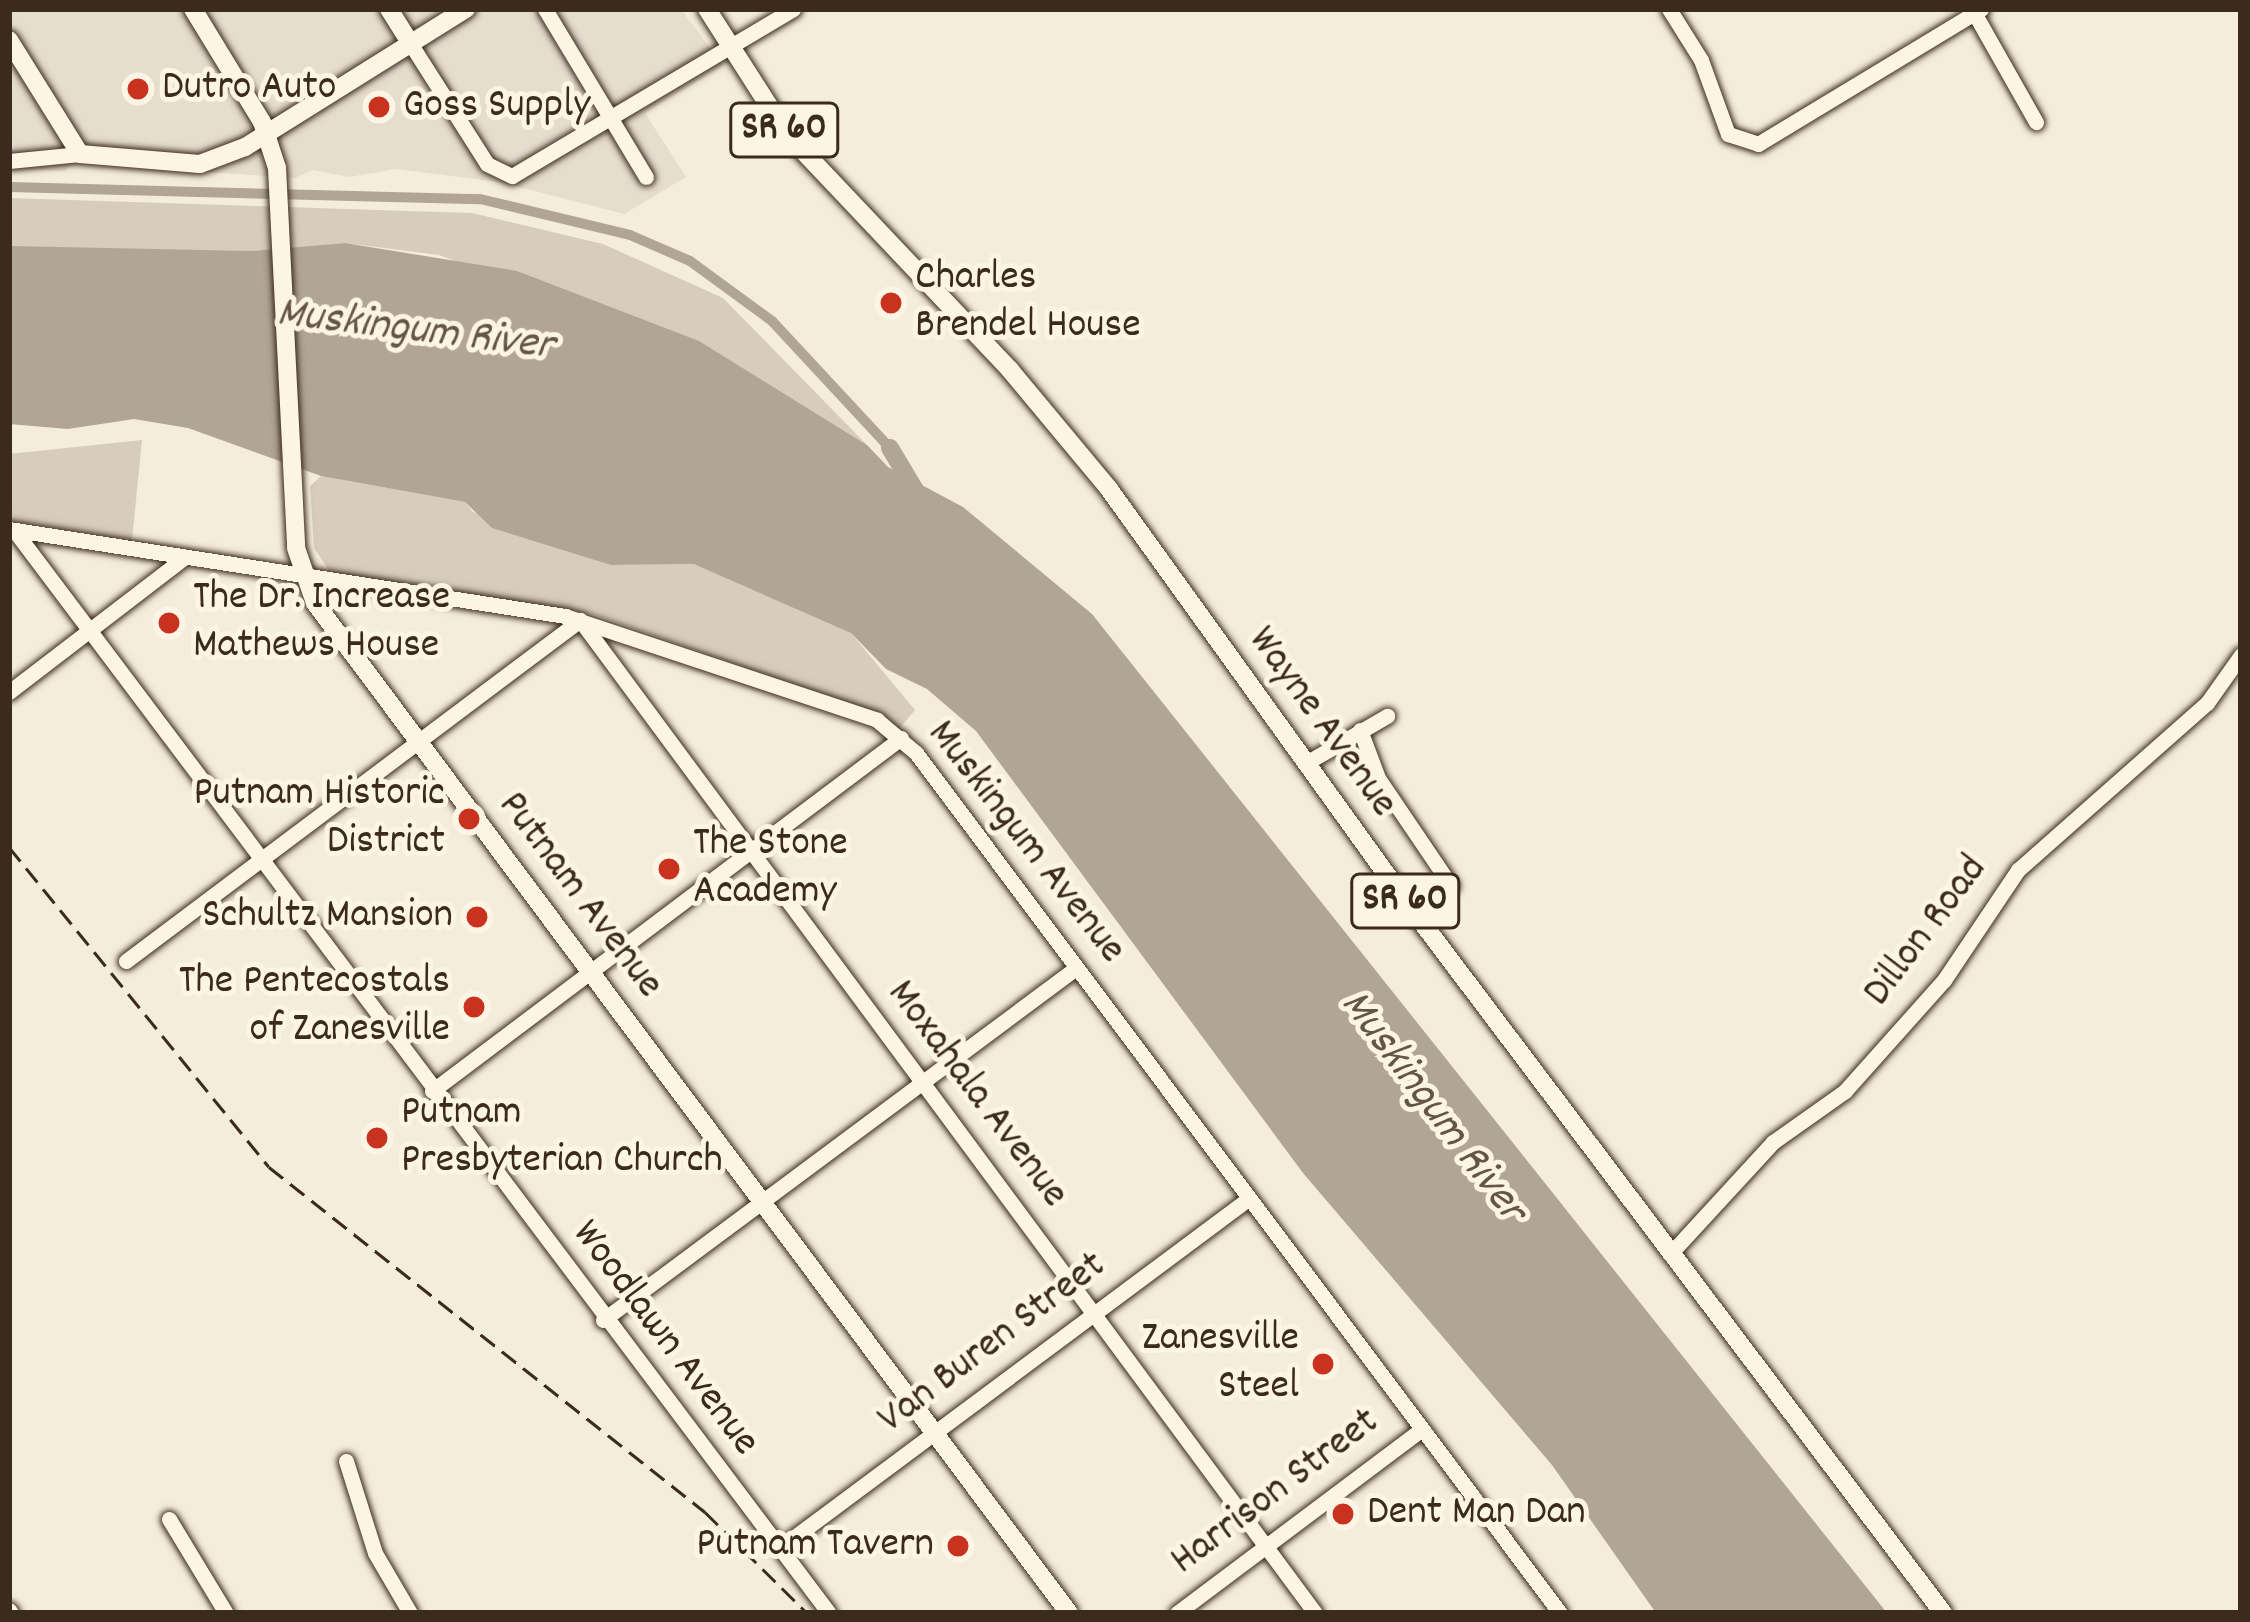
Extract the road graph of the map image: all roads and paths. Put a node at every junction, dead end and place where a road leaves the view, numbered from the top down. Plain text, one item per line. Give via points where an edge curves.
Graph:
1 (193, 9) edge
2 (389, 9) edge
3 (466, 9) edge
4 (544, 9) edge
5 (707, 9) edge
6 (793, 9) edge
7 (1670, 9) edge
8 (1976, 10) edge
9 (9, 40) edge
10 (410, 44) junction
11 (731, 48) junction
12 (612, 122) junction
13 (2036, 122) dead end
14 (267, 134) junction
15 (80, 154) junction
16 (9, 161) edge
17 (646, 177) dead end
18 (12, 529) edge
19 (185, 557) junction
20 (303, 575) junction
21 (580, 620) junction
22 (89, 633) junction
23 (2241, 655) edge
24 (9, 692) edge
25 (1387, 716) dead end
26 (1360, 730) junction
27 (901, 738) junction
28 (420, 744) junction
29 (1306, 763) junction
30 (748, 853) junction
31 (262, 862) junction
32 (1451, 886) dead end
33 (126, 961) dead end
34 (1076, 968) junction
35 (590, 972) junction
36 (922, 1082) junction
37 (432, 1091) junction
38 (1248, 1199) junction
39 (762, 1202) junction
40 (1670, 1254) junction
41 (1094, 1314) junction
42 (603, 1320) junction
43 (1419, 1431) junction
44 (934, 1432) junction
45 (346, 1461) dead end
46 (169, 1519) dead end
47 (1266, 1546) junction
48 (781, 1547) junction
49 (226, 1613) edge
50 (410, 1613) edge
51 (830, 1613) edge
52 (1070, 1613) edge
53 (1177, 1613) edge
54 (1316, 1613) edge
55 (1560, 1613) edge
56 (1943, 1613) edge

1 - 14 main road, Putnam Avenue
2 - 10 main road
3 - 10 main road
4 - 12 street
5 - 11 main road, Wayne Avenue / SR 60
6 - 11 street
7 - 8 street via 1701,60 1728,134 1758,144
8 - 13 street
9 - 15 main road
10 - 12 street via 487,164 504,175 531,171
10 - 14 main road
11 - 12 street
11 - 29 main road, Wayne Avenue / SR 60 via 807,157 1063,431
12 - 17 street
14 - 15 main road via 200,164
14 - 20 main road, Putnam Avenue via 277,168
15 - 16 street
18 - 19 street, Muskingum Avenue
18 - 22 street, Woodlawn Avenue
19 - 20 street, Muskingum Avenue
19 - 22 street
20 - 21 street, Muskingum Avenue
20 - 28 main road, Putnam Avenue via 315,603
21 - 27 street, Muskingum Avenue via 877,720
21 - 28 street
21 - 30 street, Moxahala Avenue
22 - 24 street
22 - 31 street, Woodlawn Avenue
23 - 40 street, Dillon Road via 2207,704 2018,870 1944,980 1845,1091 1773,1142
25 - 26 street
26 - 29 street
26 - 32 street via 1378,778
27 - 30 street
27 - 34 street, Muskingum Avenue
28 - 31 street
28 - 35 main road, Putnam Avenue
29 - 40 main road, Wayne Avenue / SR 60
30 - 35 street
30 - 36 street, Moxahala Avenue
31 - 33 street
31 - 37 street, Woodlawn Avenue
34 - 36 street
34 - 38 street, Muskingum Avenue
35 - 37 street
35 - 39 main road, Putnam Avenue
36 - 39 street
36 - 41 street, Moxahala Avenue
37 - 42 street, Woodlawn Avenue
38 - 41 street, Van Buren Street
38 - 43 street, Muskingum Avenue
39 - 42 street
39 - 44 main road, Putnam Avenue
40 - 56 main road, Wayne Avenue / SR 60
41 - 44 street, Van Buren Street
41 - 47 street, Moxahala Avenue
42 - 48 street, Woodlawn Avenue
43 - 47 street, Harrison Street
43 - 55 street, Muskingum Avenue
44 - 48 street, Van Buren Street
44 - 52 main road, Putnam Avenue
45 - 50 street via 375,1552
46 - 49 street
47 - 53 street, Harrison Street
47 - 54 street, Moxahala Avenue
48 - 51 street, Woodlawn Avenue

